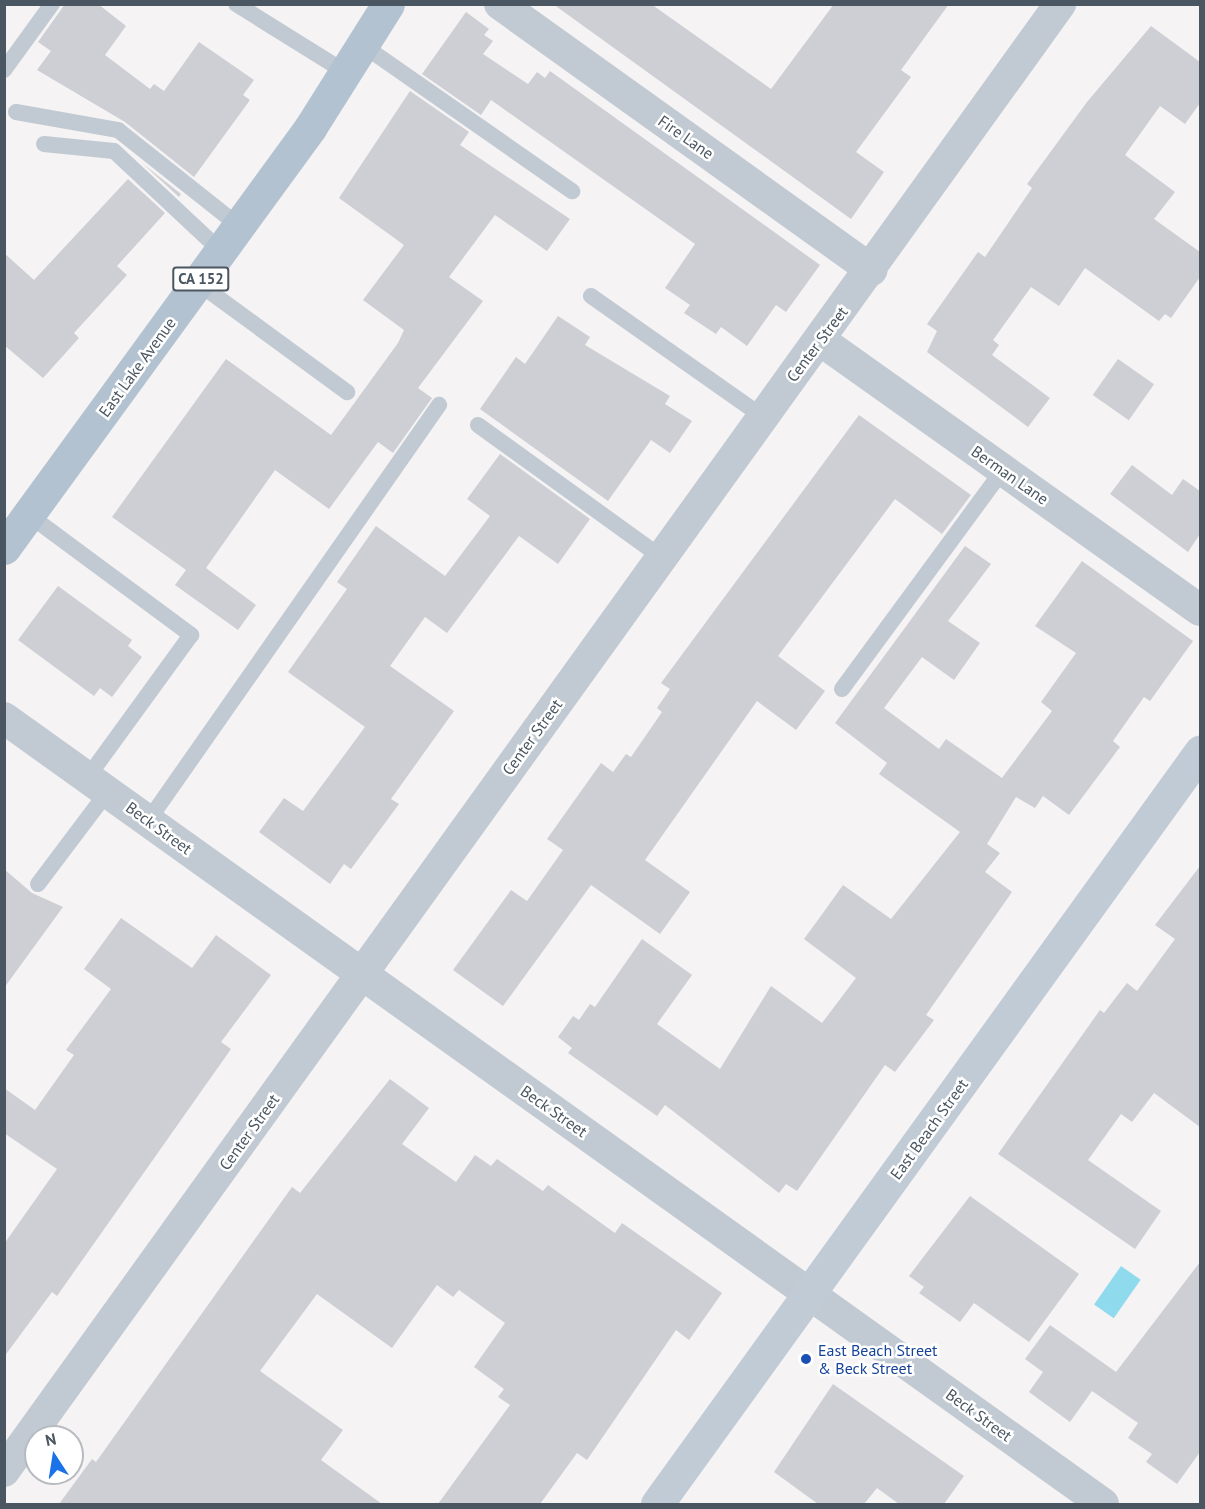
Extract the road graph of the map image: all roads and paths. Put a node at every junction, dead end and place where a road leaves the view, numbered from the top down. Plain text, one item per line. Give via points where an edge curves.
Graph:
1 (52, 4) edge
2 (236, 4) edge
3 (388, 4) edge
4 (500, 4) edge
5 (1060, 4) edge
6 (364, 46) junction
7 (4, 70) edge
8 (347, 73) junction
9 (16, 112) dead end
10 (44, 144) dead end
11 (572, 191) dead end
12 (230, 238) junction
13 (872, 270) junction
14 (198, 283) junction
15 (591, 296) dead end
16 (820, 340) junction
17 (347, 392) dead end
18 (440, 405) dead end
19 (763, 417) junction
20 (478, 424) dead end
21 (1003, 470) junction
22 (29, 515) junction
23 (4, 548) edge
24 (661, 557) junction
25 (1200, 610) edge
26 (842, 689) dead end
27 (4, 718) edge
28 (1200, 752) edge
29 (98, 784) junction
30 (148, 821) junction
31 (38, 884) dead end
32 (362, 975) junction
33 (810, 1292) junction
34 (4, 1471) edge
35 (657, 1504) edge
36 (1103, 1504) edge

1 - 7 lane
2 - 8 lane
3 - 6 main road, East Lake Avenue / CA 152
4 - 13 street, Fire Lane
5 - 13 street, Center Street
6 - 8 main road, East Lake Avenue / CA 152
6 - 11 lane
8 - 12 main road, East Lake Avenue / CA 152
9 - 12 lane via 118,130
10 - 12 lane via 114,151
12 - 14 main road, East Lake Avenue / CA 152
13 - 16 street, Center Street
14 - 17 lane
14 - 22 main road, East Lake Avenue / CA 152
15 - 19 lane
16 - 19 street, Center Street
16 - 21 street, Berman Lane
18 - 30 lane
19 - 24 street, Center Street
20 - 24 lane
21 - 25 street, Berman Lane
21 - 26 lane
22 - 23 main road, East Lake Avenue / CA 152
22 - 29 lane via 191,635
24 - 32 street, Center Street
27 - 29 street, Beck Street
28 - 33 street, East Beach Street
29 - 30 street, Beck Street
29 - 31 lane
30 - 32 street, Beck Street
32 - 33 street, Beck Street
32 - 34 street, Center Street
33 - 35 street, East Beach Street
33 - 36 street, Beck Street

